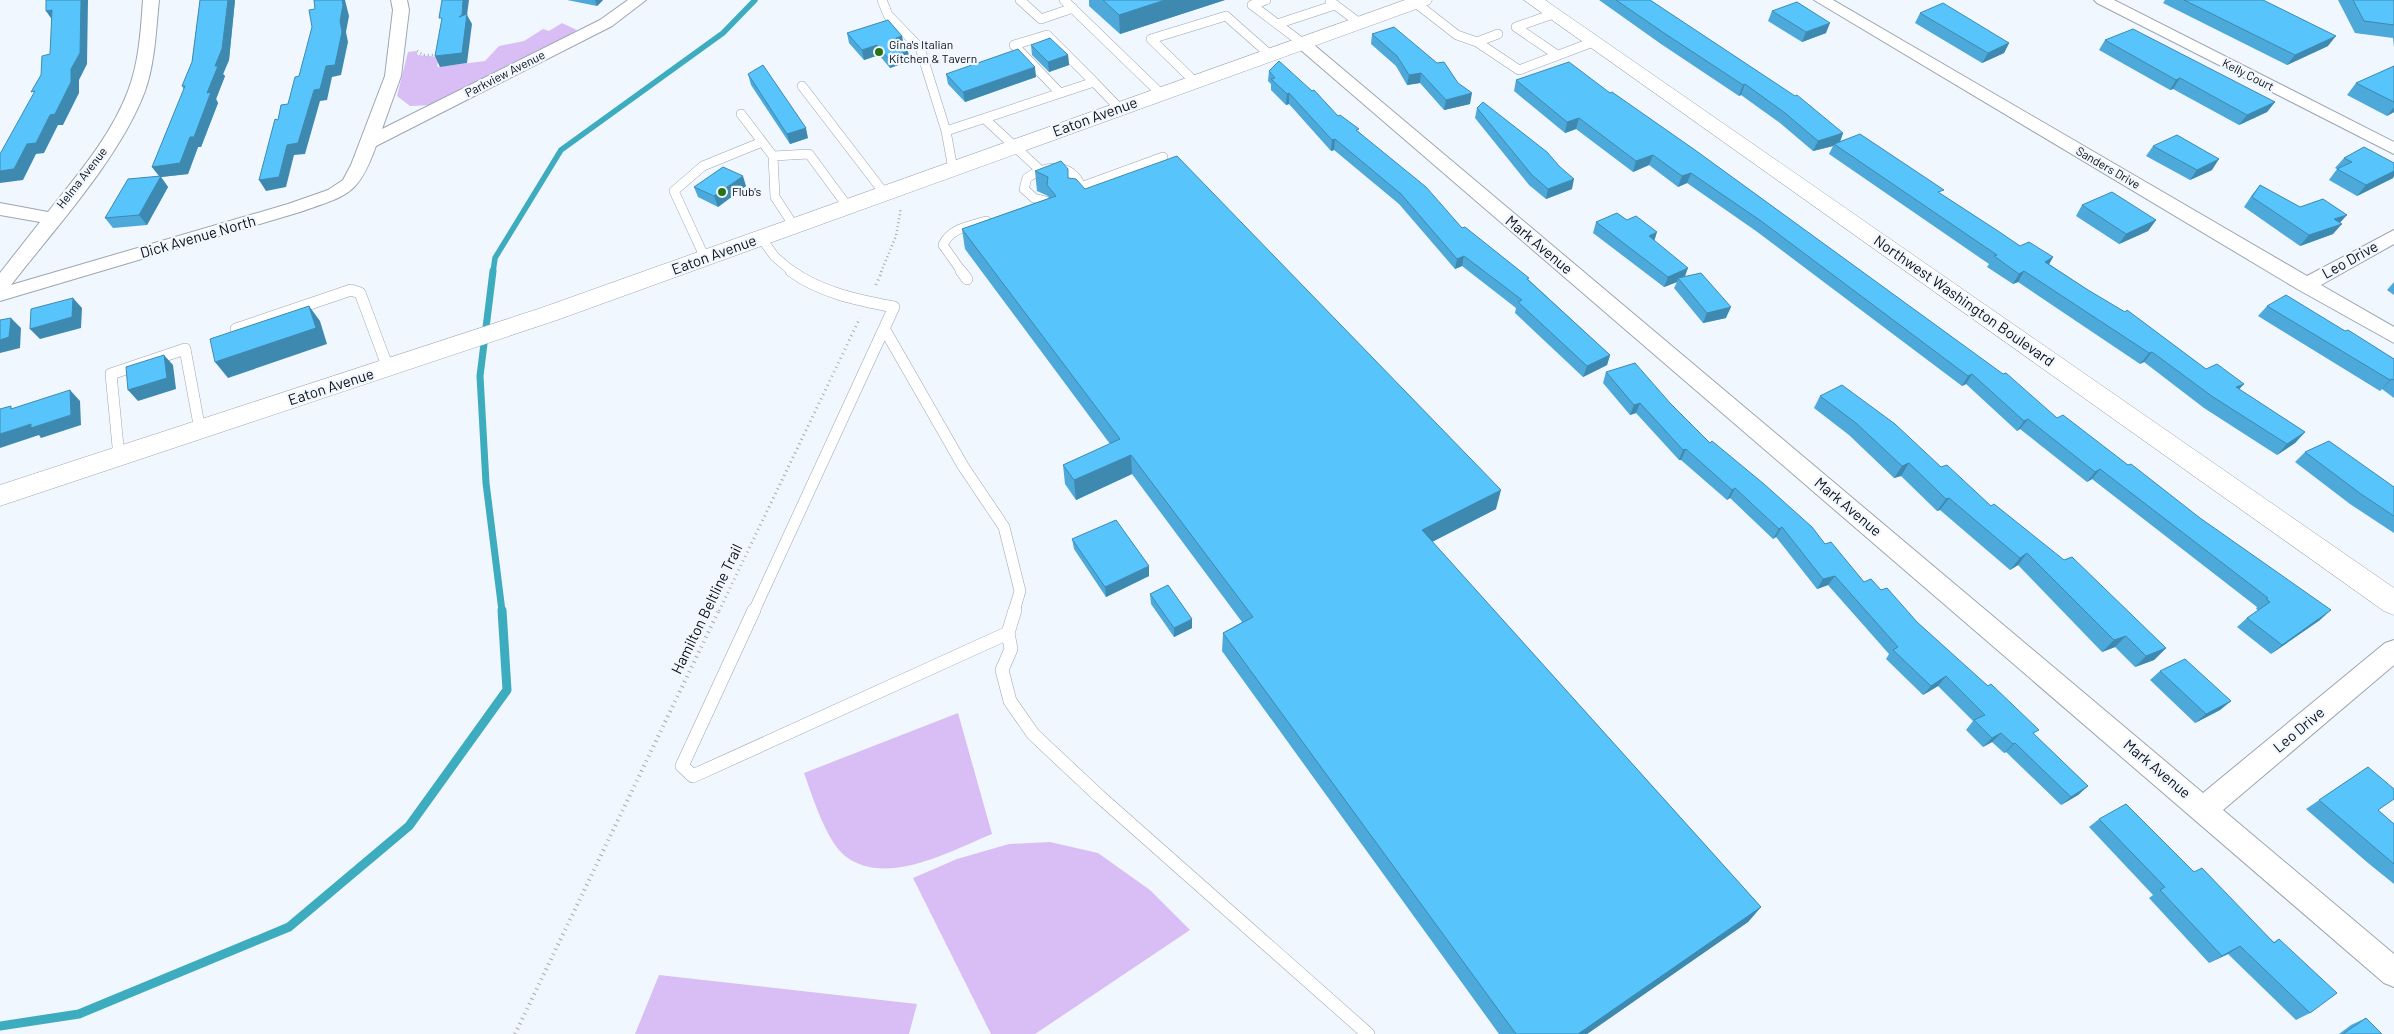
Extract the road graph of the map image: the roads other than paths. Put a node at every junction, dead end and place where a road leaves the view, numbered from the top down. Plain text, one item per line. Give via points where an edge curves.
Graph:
1 (151, 0) edge
2 (399, 0) edge
3 (638, 0) edge
4 (882, 0) edge
5 (1020, 0) edge
6 (1064, 0) edge
7 (1266, 0) edge
8 (1533, 0) edge
9 (1822, 0) edge
10 (2102, 0) edge
11 (1417, 1) edge
12 (1332, 2) edge
13 (1073, 8) junction
14 (1552, 14) junction
15 (1358, 22) junction
16 (1277, 24) junction
17 (1498, 34) dead end
18 (1301, 42) junction
19 (1476, 42) junction
20 (1593, 42) junction
21 (1269, 54) junction
22 (1036, 55) edge
23 (1557, 55) junction
24 (1026, 58) junction
25 (1045, 64) edge
26 (1035, 67) junction
27 (1057, 76) dead end
28 (1047, 80) junction
29 (1194, 81) junction
30 (1094, 82) junction
31 (802, 86) dead end
32 (1060, 93) junction
33 (1160, 93) junction
34 (1119, 108) junction
35 (741, 114) dead end
36 (984, 118) junction
37 (946, 131) junction
38 (762, 142) junction
39 (368, 143) junction
40 (1014, 147) junction
41 (2394, 149) edge
42 (773, 156) junction
43 (1163, 157) dead end
44 (953, 169) junction
45 (1040, 170) junction
46 (894, 190) junction
47 (848, 207) junction
48 (1024, 207) edge
49 (0, 208) edge
50 (996, 217) edge
51 (51, 218) junction
52 (794, 226) junction
53 (2394, 236) edge
54 (761, 238) junction
55 (705, 258) junction
56 (967, 279) dead end
57 (2306, 285) junction
58 (0, 286) edge
59 (0, 295) edge
60 (236, 329) edge
61 (885, 330) junction
62 (2394, 336) edge
63 (388, 368) junction
64 (200, 430) junction
65 (119, 457) junction
66 (0, 496) edge
67 (2394, 603) edge
68 (1008, 633) junction
69 (2394, 650) edge
70 (2204, 809) junction
71 (2394, 973) edge
72 (1368, 1034) edge

1 - 51 street, Helma Avenue via 148,37 136,90 106,150
2 - 39 street, Dick Avenue North via 401,10 393,76
3 - 39 street, Parkview Avenue via 606,23
4 - 37 lane via 888,15 920,48
5 - 13 lane via 1041,19
6 - 13 lane
7 - 16 lane via 1252,5
8 - 14 main road, Northwest Washington Boulevard
9 - 57 street, Sanders Drive
10 - 41 street, Kelly Court
11 - 15 main road, Eaton Avenue
11 - 19 lane via 1457,35
12 - 15 lane
12 - 16 lane
13 - 33 lane
14 - 20 main road, Northwest Washington Boulevard
14 - 23 lane via 1513,28
15 - 18 main road, Eaton Avenue
16 - 18 lane
17 - 19 lane
18 - 21 main road, Eaton Avenue
18 - 70 street, Mark Avenue
19 - 23 lane via 1519,70
20 - 23 lane
20 - 67 main road, Northwest Washington Boulevard
21 - 29 main road, Eaton Avenue
21 - 29 lane via 1226,16 1152,39
22 - 24 lane
24 - 26 lane
24 - 30 lane via 1014,45 1047,35 1056,48
25 - 26 lane
26 - 28 lane
27 - 28 lane
28 - 32 lane
29 - 33 main road, Eaton Avenue
30 - 32 lane
30 - 34 lane
31 - 46 lane
32 - 36 lane
33 - 34 main road, Eaton Avenue
34 - 40 main road, Eaton Avenue
35 - 38 lane
36 - 37 lane
36 - 40 lane
37 - 44 lane
38 - 42 lane
38 - 55 lane via 717,158 681,182 674,191
39 - 59 street, Dick Avenue North via 350,183 334,194
40 - 44 main road, Eaton Avenue
40 - 45 lane
42 - 47 lane via 809,154
42 - 52 lane via 774,197
43 - 45 lane via 1076,191 1079,182 1072,173 1058,168
44 - 46 main road, Eaton Avenue
45 - 48 lane via 1024,183 1028,194 1044,201
46 - 47 main road, Eaton Avenue
47 - 52 main road, Eaton Avenue
49 - 51 street
50 - 56 lane via 951,233 944,240 943,244
51 - 58 street, Helma Avenue
52 - 54 main road, Eaton Avenue
53 - 57 street, Leo Drive
54 - 55 main road, Eaton Avenue
54 - 61 lane via 780,262 808,282 841,297 894,307
55 - 63 main road, Eaton Avenue
57 - 62 street, Sanders Drive
60 - 63 lane via 351,290 360,293
61 - 68 lane via 963,466 1004,527 1020,591
61 - 68 lane via 682,766 693,776
63 - 64 main road, Eaton Avenue
64 - 65 main road, Eaton Avenue
64 - 65 lane via 185,350 111,374
65 - 66 main road, Eaton Avenue
68 - 72 lane via 1011,649 1002,670 1010,702 1033,734
69 - 70 street, Leo Drive
70 - 71 street, Mark Avenue

